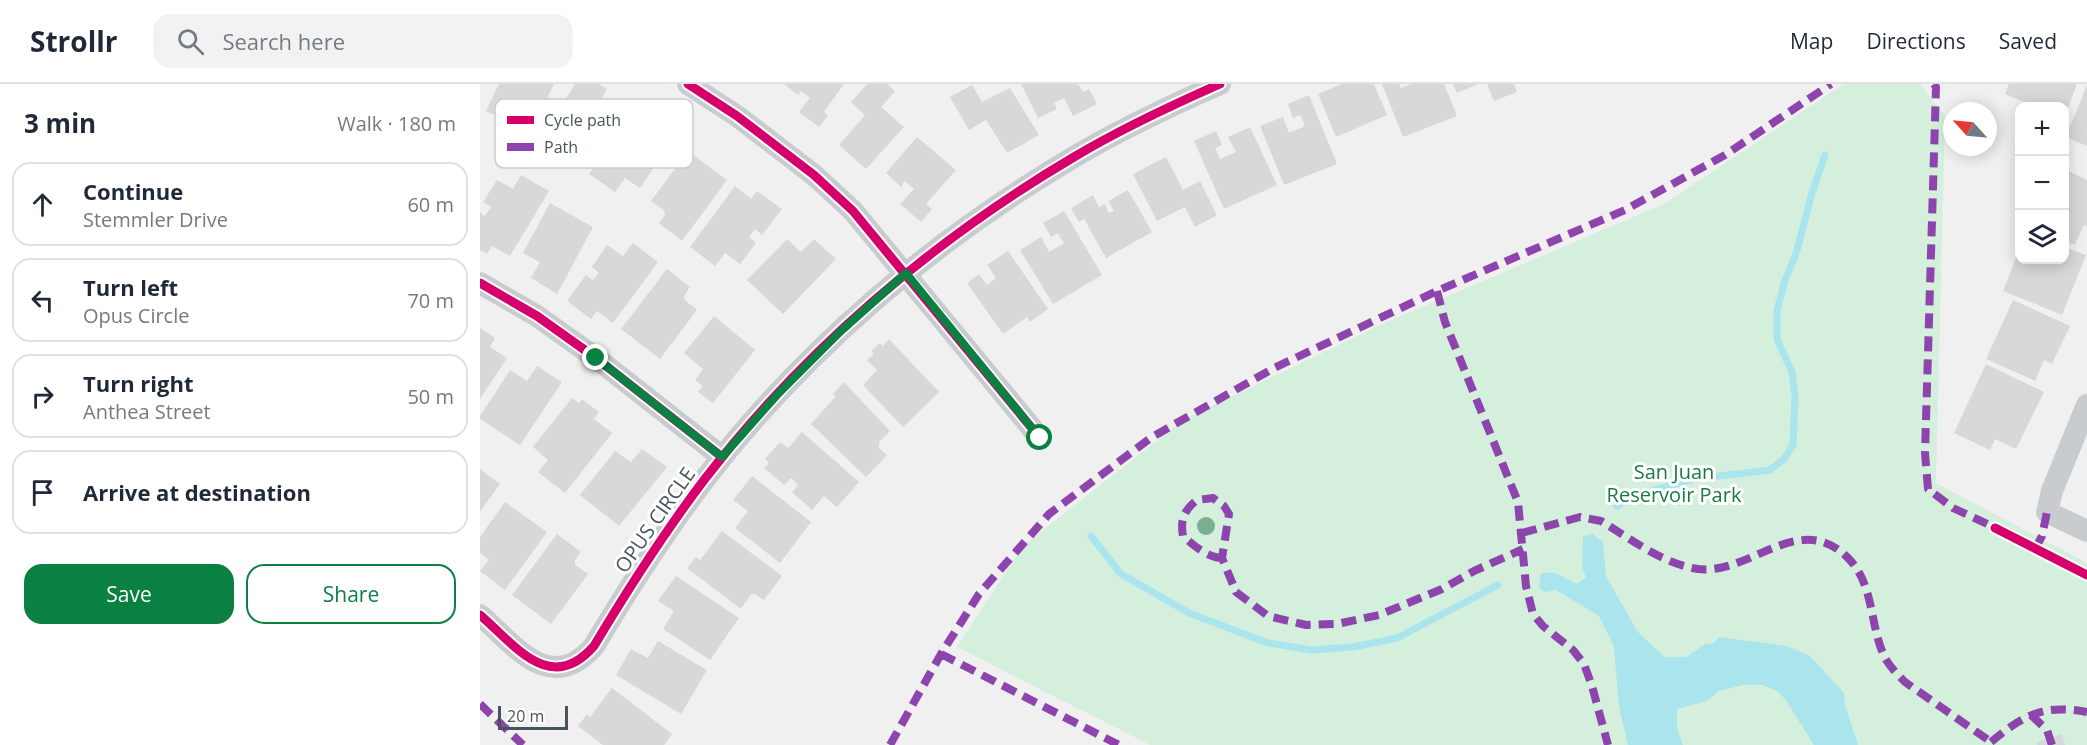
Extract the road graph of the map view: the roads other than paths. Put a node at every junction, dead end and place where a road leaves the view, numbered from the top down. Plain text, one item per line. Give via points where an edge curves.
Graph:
1 (688, 84) edge
2 (1220, 84) edge
3 (906, 273) junction
4 (480, 283) edge
5 (2087, 405) edge
6 (1040, 438) dead end
7 (722, 457) junction
8 (2087, 531) edge
9 (480, 615) edge

1 - 3 street via 814,175 853,211
2 - 3 street, OPUS CIRCLE via 1075,156 999,204
3 - 6 street
3 - 7 street, OPUS CIRCLE via 777,395
4 - 7 street via 537,316 596,358
5 - 8 street via 2047,512
7 - 9 street, OPUS CIRCLE via 651,554 584,658 570,666 542,665 526,657

